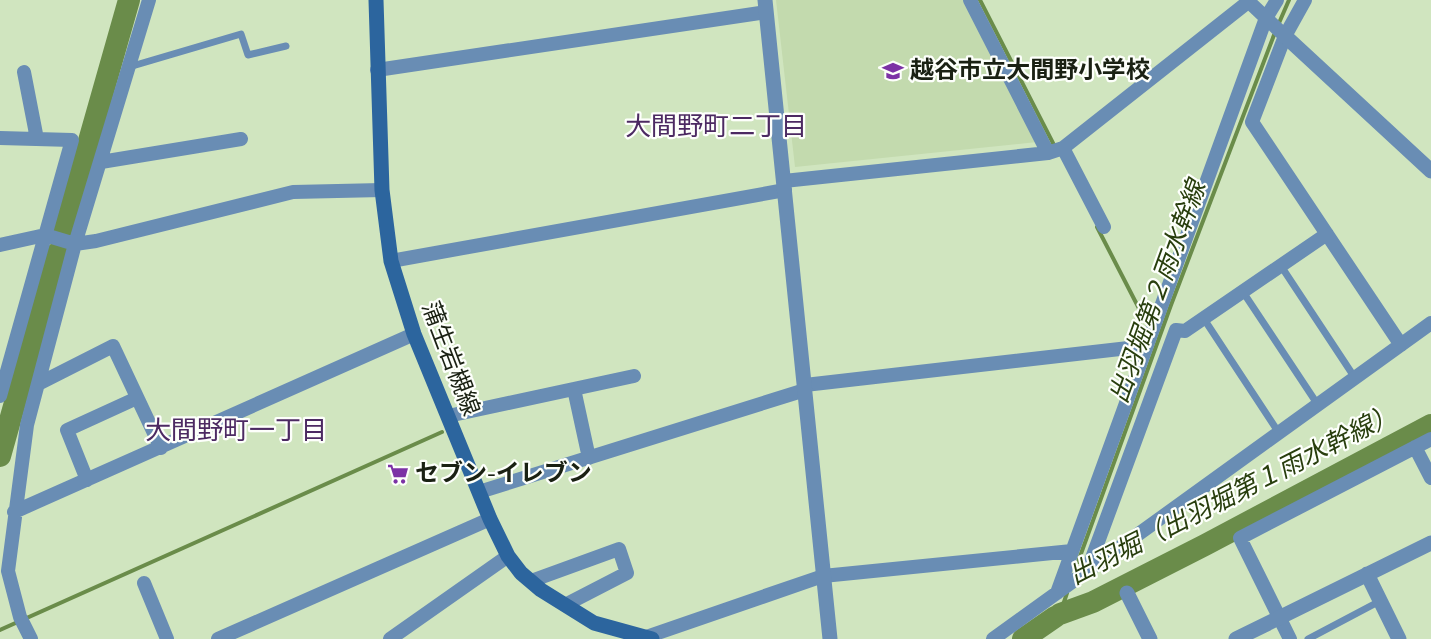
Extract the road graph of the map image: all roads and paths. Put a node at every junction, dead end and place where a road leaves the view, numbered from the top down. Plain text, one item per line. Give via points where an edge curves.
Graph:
1 (149, 0) edge
2 (376, 0) edge
3 (970, 0) edge
4 (1276, 0) edge
5 (1305, 0) edge
6 (1248, 1) edge
7 (765, 6) edge
8 (1266, 18) junction
9 (1285, 36) junction
10 (286, 46) dead end
11 (129, 67) junction
12 (377, 70) junction
13 (24, 72) dead end
14 (0, 138) edge
15 (37, 139) junction
16 (241, 139) dead end
17 (1063, 148) junction
18 (1048, 153) junction
19 (101, 162) junction
20 (1431, 171) edge
21 (784, 185) junction
22 (382, 190) junction
23 (1104, 227) dead end
24 (1328, 234) junction
25 (45, 235) junction
26 (75, 244) junction
27 (0, 245) edge
28 (391, 261) junction
29 (1281, 266) junction
30 (1243, 292) junction
31 (1204, 319) junction
32 (1431, 323) edge
33 (414, 334) junction
34 (1401, 345) junction
35 (1146, 346) junction
36 (634, 376) dead end
37 (1355, 378) junction
38 (40, 383) junction
39 (805, 387) junction
40 (574, 389) junction
41 (0, 396) edge
42 (137, 398) junction
43 (1318, 405) junction
44 (448, 416) junction
45 (1279, 433) junction
46 (1431, 439) edge
47 (1415, 447) junction
48 (160, 448) junction
49 (589, 458) junction
50 (1431, 478) edge
51 (87, 480) junction
52 (479, 492) junction
53 (14, 512) junction
54 (490, 519) junction
55 (1431, 543) edge
56 (1072, 551) junction
57 (508, 556) junction
58 (1088, 569) junction
59 (1367, 574) junction
60 (824, 576) junction
61 (531, 581) junction
62 (144, 583) dead end
63 (1057, 593) junction
64 (1128, 593) dead end
65 (1380, 601) junction
66 (565, 605) junction
67 (1280, 617) junction
68 (223, 638) edge
69 (649, 638) edge
70 (31, 639) edge
71 (167, 639) edge
72 (390, 639) edge
73 (830, 639) edge
74 (993, 639) edge
75 (1150, 639) edge
76 (1236, 639) edge
77 (1290, 639) edge
78 (1308, 639) edge
79 (1399, 639) edge

1 - 11 street
2 - 12 main road, 蒲生岩槻線
3 - 18 street
4 - 8 street
5 - 9 street
6 - 8 street
6 - 17 street
7 - 12 street
7 - 21 street
8 - 9 street
8 - 35 street
9 - 20 street
9 - 24 street via 1252,122
10 - 11 lane via 248,55 241,34
11 - 19 street
12 - 22 main road, 蒲生岩槻線
13 - 15 street
14 - 15 street
15 - 25 street via 72,140
16 - 19 street
17 - 18 street
17 - 23 street
18 - 21 street
19 - 26 street
21 - 28 street
21 - 39 street
22 - 26 street via 293,192
22 - 28 main road, 蒲生岩槻線
24 - 29 street
24 - 34 street
25 - 26 street
25 - 27 street
25 - 41 street
26 - 38 street
28 - 33 main road, 蒲生岩槻線
29 - 30 street
29 - 37 lane
30 - 31 street
30 - 43 lane
31 - 45 lane
31 - 58 street via 1185,331 1176,330
32 - 34 street
33 - 44 main road, 蒲生岩槻線
33 - 48 street
34 - 37 street
35 - 39 street
35 - 56 street
36 - 40 street
37 - 43 street
38 - 42 street via 112,346
38 - 53 street via 27,425
39 - 49 street
39 - 60 street
40 - 44 street
40 - 49 street
42 - 48 street
42 - 51 street via 67,430
43 - 45 street
44 - 52 main road, 蒲生岩槻線
45 - 58 street
46 - 47 street
47 - 50 street
47 - 67 street via 1240,538
48 - 51 street
49 - 52 street
51 - 53 street
52 - 54 main road, 蒲生岩槻線
53 - 70 street via 8,571 20,617
54 - 57 main road, 蒲生岩槻線
54 - 68 street
55 - 59 street
56 - 60 street
56 - 63 street
57 - 61 main road, 蒲生岩槻線
57 - 72 street
58 - 63 street
59 - 65 street
59 - 67 street
60 - 69 street
60 - 73 street
61 - 66 main road, 蒲生岩槻線
61 - 66 street via 619,549 627,573
62 - 71 street
63 - 74 street
64 - 75 street
65 - 78 lane
65 - 79 street
66 - 69 main road, 蒲生岩槻線 via 594,623
67 - 76 street
67 - 77 street

